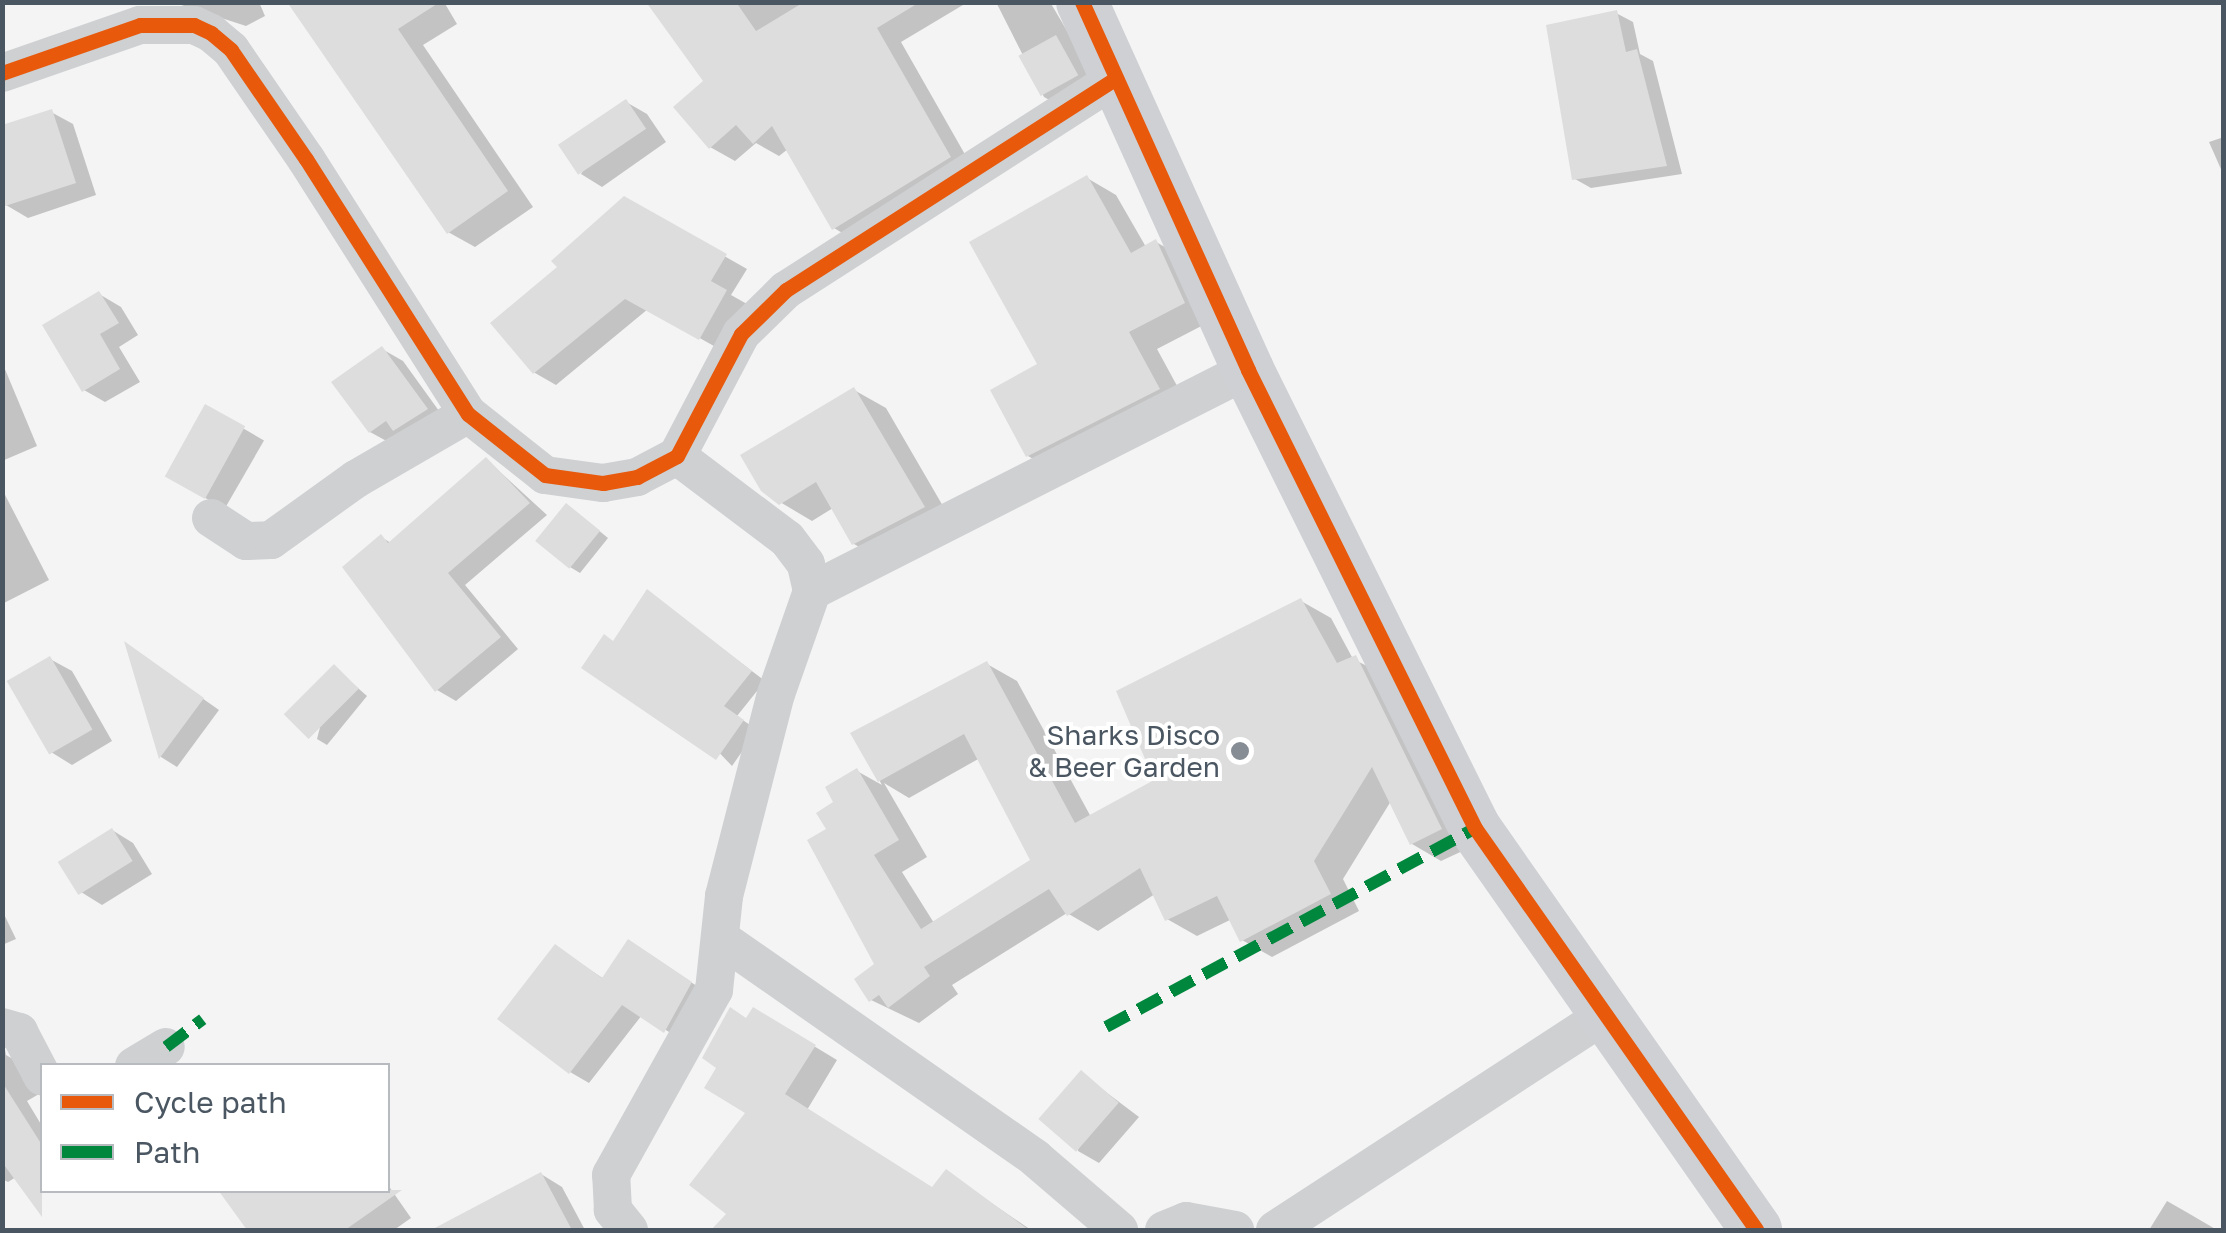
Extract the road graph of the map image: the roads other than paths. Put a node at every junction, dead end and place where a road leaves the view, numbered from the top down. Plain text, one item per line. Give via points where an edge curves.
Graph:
1 (1082, 2) edge
2 (2, 73) edge
3 (1116, 78) junction
4 (1248, 370) junction
5 (468, 414) junction
6 (677, 456) junction
7 (211, 518) dead end
8 (812, 591) junction
9 (723, 940) junction
10 (1606, 1014) junction
11 (2, 1028) edge
12 (40, 1072) edge
13 (629, 1230) edge
14 (1119, 1230) edge
15 (1164, 1230) edge
16 (1235, 1230) edge
17 (1275, 1230) edge
18 (1756, 1230) edge

1 - 3 street
2 - 5 street via 140,25 194,25 211,34 232,50 306,159
3 - 4 street
3 - 6 street via 786,290 740,334
4 - 8 street
4 - 10 street via 1475,828
5 - 6 street via 545,475 603,483 638,478
5 - 7 street via 356,479 271,540 246,540
6 - 8 street via 788,538 806,564
8 - 9 street via 776,694 724,896
9 - 13 street via 714,990 611,1174 612,1210
9 - 14 street via 1035,1158
10 - 17 street
10 - 18 street
11 - 12 street via 19,1032
15 - 16 street via 1186,1221

